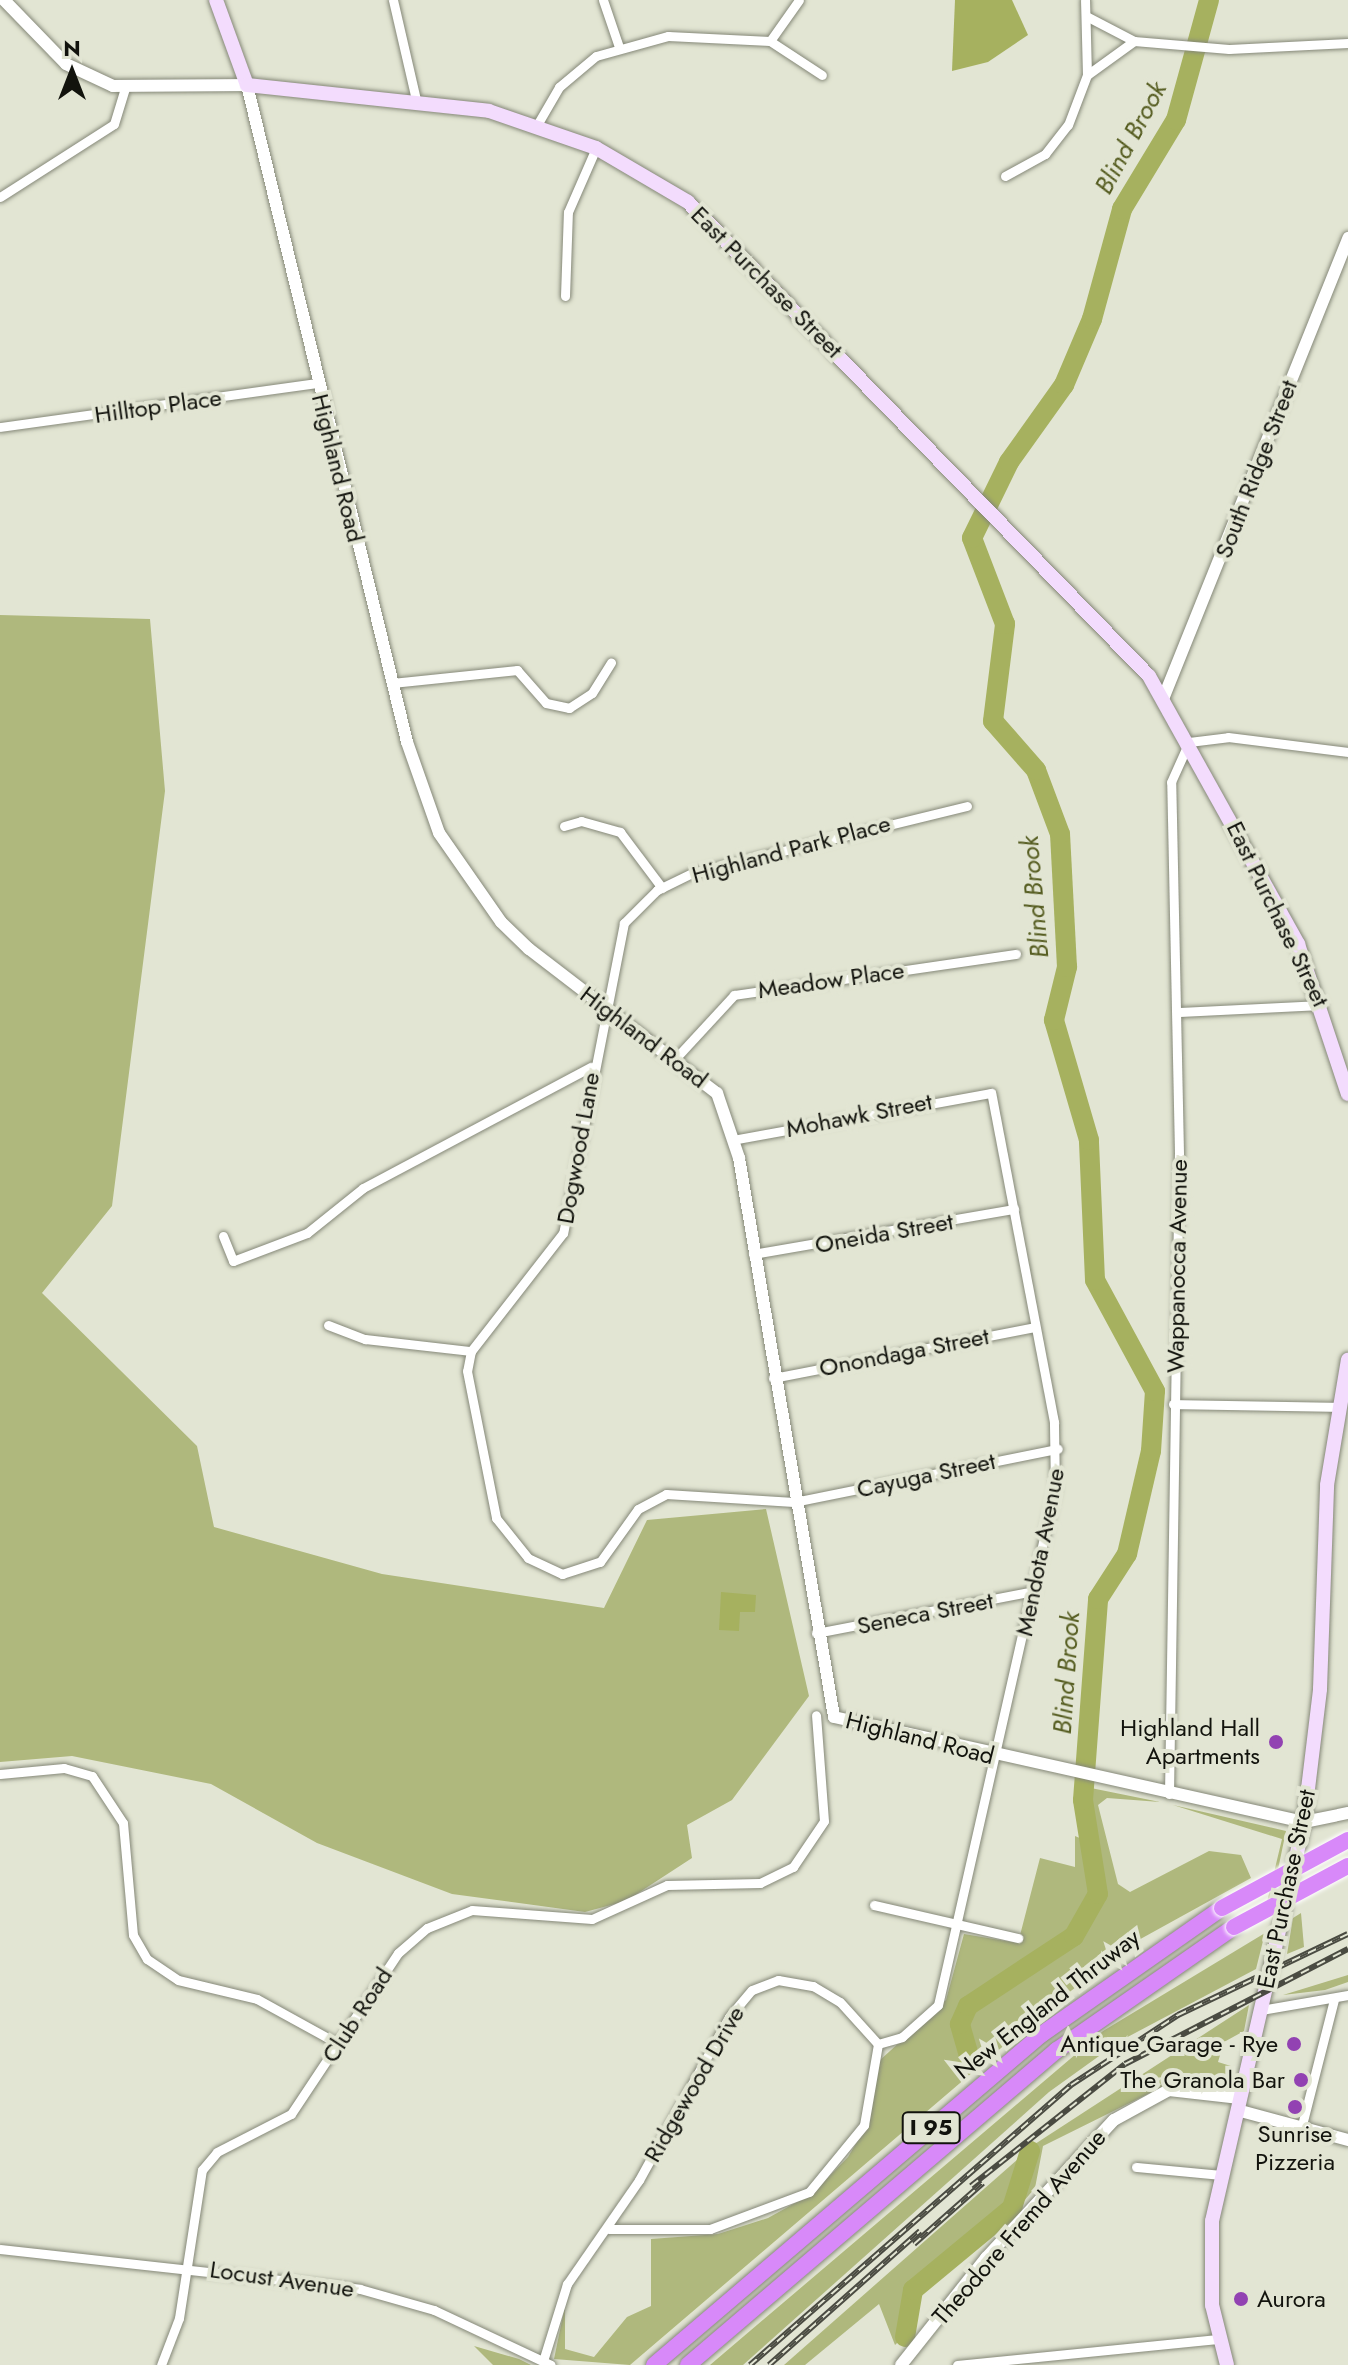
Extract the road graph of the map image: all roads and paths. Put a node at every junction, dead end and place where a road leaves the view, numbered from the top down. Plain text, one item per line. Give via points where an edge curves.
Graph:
1 (4, 0) edge
2 (216, 0) edge
3 (393, 0) edge
4 (603, 0) edge
5 (799, 0) edge
6 (1085, 0) edge
7 (1088, 17) junction
8 (770, 41) junction
9 (1134, 41) junction
10 (1348, 43) edge
11 (619, 47) junction
12 (822, 75) dead end
13 (1087, 75) junction
14 (247, 85) junction
15 (125, 89) junction
16 (416, 100) junction
17 (537, 125) junction
18 (596, 148) junction
19 (1005, 176) dead end
20 (0, 197) edge
21 (1348, 238) edge
22 (565, 296) dead end
23 (316, 383) junction
24 (0, 427) edge
25 (611, 662) dead end
26 (392, 683) junction
27 (1163, 699) junction
28 (1189, 742) junction
29 (1348, 752) edge
30 (967, 806) dead end
31 (564, 826) dead end
32 (662, 888) junction
33 (1016, 954) dead end
34 (1322, 1005) junction
35 (609, 1010) junction
36 (1179, 1012) junction
37 (675, 1059) junction
38 (591, 1067) junction
39 (984, 1090) joint
40 (1348, 1094) edge
41 (733, 1140) junction
42 (1014, 1209) junction
43 (223, 1236) dead end
44 (753, 1254) junction
45 (328, 1325) dead end
46 (1035, 1327) junction
47 (471, 1351) junction
48 (1348, 1360) edge
49 (773, 1378) junction
50 (1346, 1387) edge
51 (1173, 1404) junction
52 (1340, 1407) junction
53 (1058, 1449) junction
54 (794, 1502) junction
55 (1034, 1591) junction
56 (816, 1633) junction
57 (816, 1715) dead end
58 (997, 1756) junction
59 (0, 1774) edge
60 (1169, 1794) junction
61 (1348, 1813) edge
62 (1304, 1822) junction
63 (1348, 1840) edge
64 (1348, 1866) edge
65 (874, 1905) dead end
66 (962, 1924) junction
67 (1018, 1938) dead end
68 (1348, 1995) edge
69 (1334, 2000) junction
70 (1261, 2010) junction
71 (337, 2043) junction
72 (878, 2044) junction
73 (1238, 2104) junction
74 (1301, 2129) junction
75 (1348, 2140) edge
76 (1136, 2167) dead end
77 (1220, 2175) junction
78 (609, 2229) junction
79 (0, 2249) edge
80 (185, 2265) junction
81 (1218, 2339) junction
82 (547, 2363) edge
83 (161, 2365) edge
84 (654, 2365) edge
85 (688, 2365) edge
86 (901, 2365) edge
87 (957, 2365) edge
88 (1227, 2365) edge

1 - 15 street via 66,64
2 - 14 main road
3 - 16 street
4 - 11 street
5 - 8 street
6 - 7 street
7 - 9 street
7 - 13 street
8 - 11 street via 668,36
8 - 12 street
9 - 10 street via 1229,49
9 - 13 street
11 - 17 street via 574,71
13 - 19 street via 1057,141
14 - 15 street
14 - 16 main road, East Purchase Street
14 - 23 street, Highland Road
15 - 20 street via 122,109 104,132
16 - 17 main road, East Purchase Street
17 - 18 main road, East Purchase Street
18 - 22 street via 568,212
18 - 27 main road, East Purchase Street via 688,202
21 - 27 street, South Ridge Street
23 - 24 street, Hilltop Place
23 - 26 street, Highland Road
25 - 26 street via 592,693 569,708 546,703 517,670
26 - 35 street, Highland Road via 453,859 501,922
27 - 28 main road, East Purchase Street
28 - 29 street via 1228,737
28 - 34 main road, East Purchase Street via 1269,887
28 - 36 street, Wappanocca Avenue via 1171,782
30 - 32 street, Highland Park Place via 754,854
31 - 32 street via 581,821 620,832
32 - 35 street, Highland Park Place via 624,923
33 - 37 street, Meadow Place via 734,995
34 - 36 street
34 - 40 main road, East Purchase Street
35 - 37 street, Highland Road
35 - 38 street, Dogwood Lane
36 - 51 street, Wappanocca Avenue
37 - 41 street, Highland Road via 717,1093
38 - 43 street via 363,1188 307,1233 233,1261
38 - 47 street, Dogwood Lane via 563,1233
39 - 41 street, Mohawk Street
39 - 42 street, Mendota Avenue via 993,1097
41 - 44 street, Highland Road
42 - 44 street, Oneida Street
42 - 46 street, Mendota Avenue
44 - 49 street, Highland Road
45 - 47 street via 365,1339
46 - 49 street, Onondaga Street
46 - 53 street, Mendota Avenue
47 - 54 street via 467,1371 485,1487 509,1537 543,1569 586,1571 614,1547 638,1509 666,1494
48 - 50 main road
49 - 54 street, Highland Road
50 - 52 main road, East Purchase Street
51 - 52 street
51 - 60 street, Wappanocca Avenue
52 - 62 main road, East Purchase Street via 1327,1485 1320,1689
53 - 54 street, Cayuga Street
53 - 55 street, Mendota Avenue
54 - 56 street, Highland Road
55 - 56 street, Seneca Street
55 - 58 street, Mendota Avenue
56 - 58 street, Highland Road via 834,1717
57 - 71 street, Club Road via 824,1821 793,1867 760,1883 667,1885 592,1919 496,1908 450,1916 398,1953
58 - 60 street, Highland Road
58 - 66 street, Mendota Avenue
59 - 71 street via 64,1768 92,1776 123,1823 133,1935 147,1959 178,1980 257,1999
60 - 62 street, Highland Road
61 - 62 street
62 - 70 main road, East Purchase Street
63 - 84 highway, New England Thruway / I 95, bridge via 1222,1908 1042,2034
64 - 85 highway, New England Thruway / I 95, bridge via 1234,1927 1067,2042
65 - 66 street
66 - 67 street
66 - 72 street via 938,2005 902,2037
68 - 69 street
69 - 70 street
69 - 74 street
70 - 73 main road, East Purchase Street
71 - 80 street, Club Road via 291,2114 217,2152 202,2170
72 - 78 street via 864,2125 809,2192 710,2229
72 - 78 street, Ridgewood Drive via 840,2002 813,1986 778,1980 752,1990 729,2017
73 - 74 street, Theodore Fremd Avenue
73 - 77 main road, East Purchase Street
73 - 86 street, Theodore Fremd Avenue via 1169,2090 1114,2120 986,2258
74 - 75 street, Theodore Fremd Avenue
76 - 77 street
77 - 81 main road, East Purchase Street via 1210,2266
78 - 82 street, Ridgewood Drive via 567,2284
79 - 80 street, Locust Avenue
80 - 82 street, Locust Avenue via 402,2299
80 - 83 street, Club Road via 179,2318
81 - 87 street
81 - 88 main road, East Purchase Street

